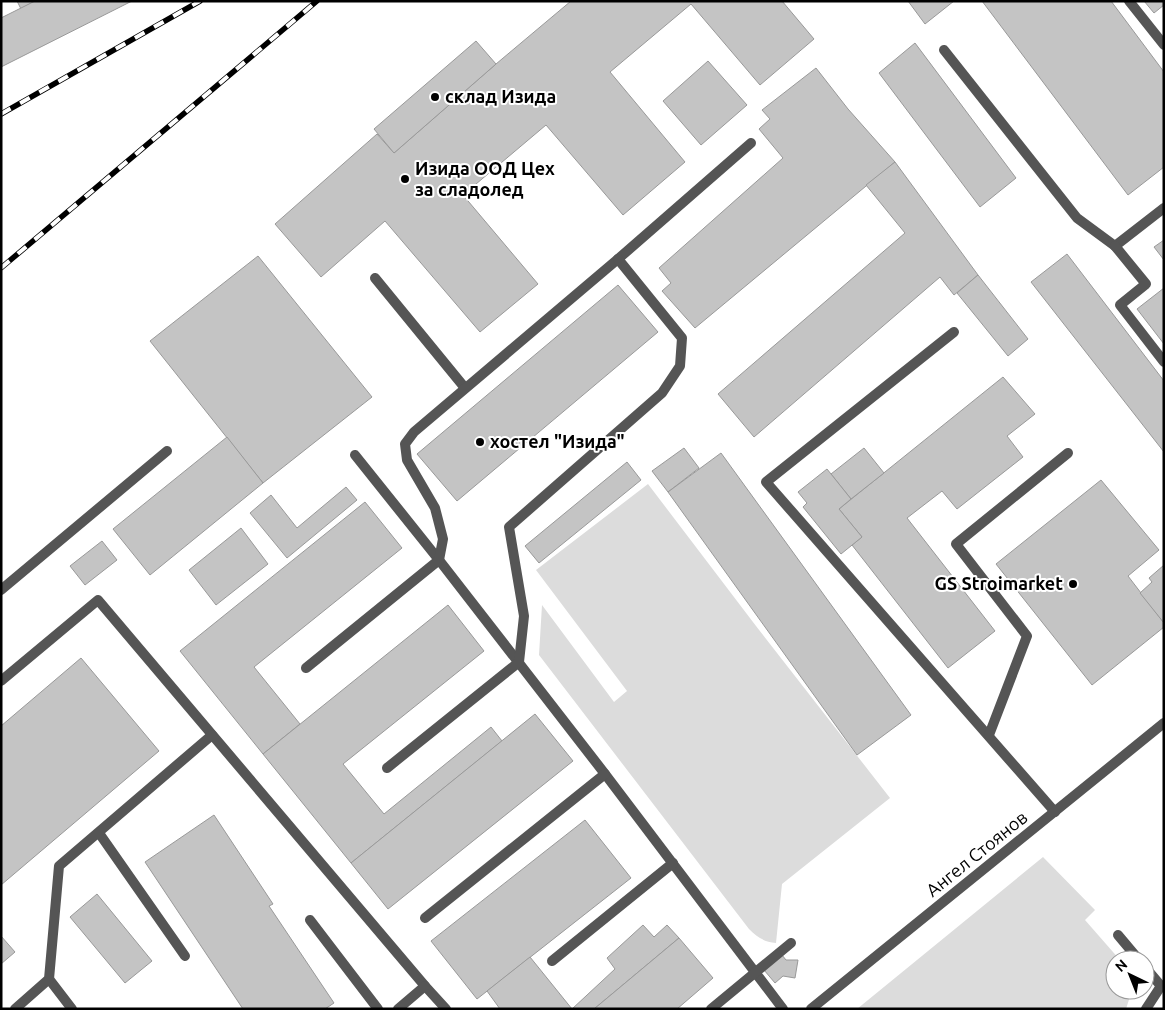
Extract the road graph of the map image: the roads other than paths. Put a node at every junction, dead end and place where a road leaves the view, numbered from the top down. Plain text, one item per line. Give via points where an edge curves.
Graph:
1 (1129, 1) edge
2 (1164, 45) edge
3 (944, 50) dead end
4 (751, 143) dead end
5 (1164, 208) edge
6 (1116, 246) junction
7 (618, 259) junction
8 (375, 278) dead end
9 (954, 332) dead end
10 (1164, 362) edge
11 (465, 388) junction
12 (167, 451) dead end
13 (1068, 454) dead end
14 (355, 455) dead end
15 (439, 560) junction
16 (1, 590) edge
17 (519, 662) junction
18 (306, 668) dead end
19 (1, 680) edge
20 (1164, 723) edge
21 (212, 735) junction
22 (988, 735) junction
23 (387, 768) dead end
24 (605, 774) junction
25 (1055, 812) junction
26 (99, 833) junction
27 (673, 863) junction
28 (426, 918) dead end
29 (310, 920) dead end
30 (1118, 935) dead end
31 (791, 943) dead end
32 (1131, 950) edge
33 (186, 956) dead end
34 (552, 961) dead end
35 (756, 973) junction
36 (49, 979) junction
37 (1155, 979) edge
38 (425, 986) junction
39 (1155, 995) edge
40 (15, 1009) edge
41 (72, 1009) edge
42 (378, 1009) edge
43 (398, 1009) edge
44 (446, 1009) edge
45 (711, 1009) edge
46 (783, 1009) edge
47 (811, 1009) edge

1 - 2 street
3 - 6 street via 1077,218
4 - 7 street
5 - 6 street
6 - 10 street via 1146,284 1120,305
7 - 11 street
7 - 17 street via 682,338 680,366 662,393 509,527 524,616
8 - 11 street
9 - 22 street via 766,482
11 - 15 street via 414,432 405,444 406,460 435,508 443,539
12 - 16 street
13 - 22 street via 956,544 1027,636
14 - 15 street
15 - 17 street
15 - 18 street
17 - 23 street
17 - 24 street
19 - 21 street via 98,600
20 - 25 street, Ангел Стоянов
21 - 26 street
21 - 38 street
22 - 25 street
24 - 27 street
24 - 28 street
25 - 47 street, Ангел Стоянов
26 - 33 street
26 - 36 street via 59,866
27 - 34 street
27 - 35 street
29 - 42 street
30 - 32 street
31 - 35 street
35 - 45 street
35 - 46 street
36 - 40 street
36 - 41 street
37 - 39 street via 1161,986
38 - 43 street
38 - 44 street

